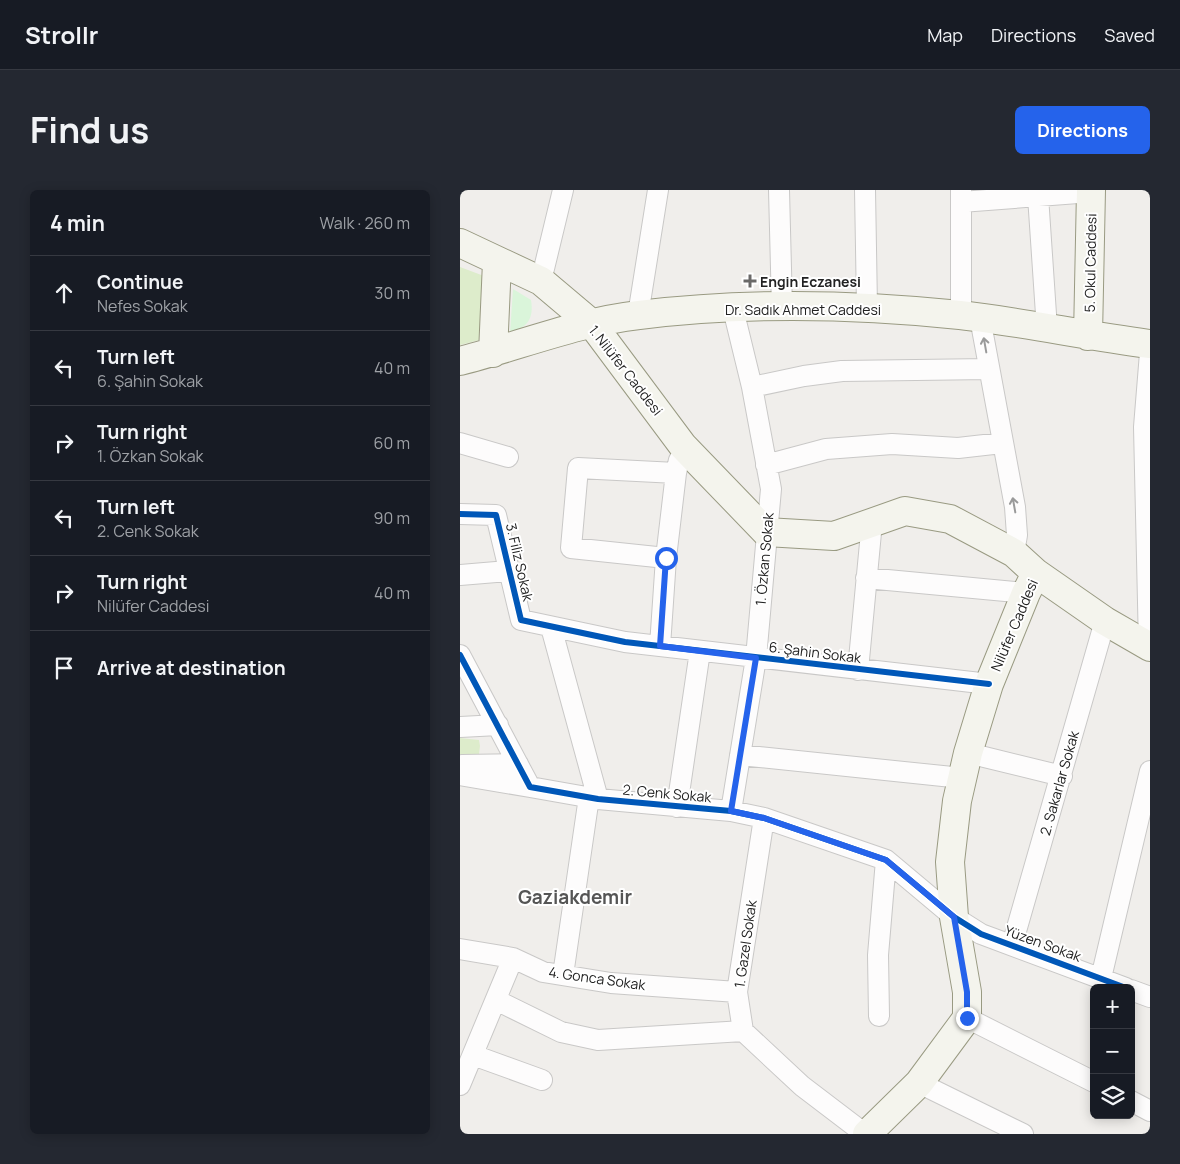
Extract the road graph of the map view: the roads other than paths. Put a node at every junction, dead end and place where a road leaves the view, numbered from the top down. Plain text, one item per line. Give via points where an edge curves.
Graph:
1 (563, 190) edge
2 (658, 190) edge
3 (779, 190) edge
4 (865, 190) edge
5 (1091, 191) edge
6 (961, 196) edge
7 (1038, 196) junction
8 (460, 243) edge
9 (497, 262) junction
10 (541, 281) junction
11 (866, 307) junction
12 (782, 308) junction
13 (733, 309) junction
14 (638, 315) junction
15 (970, 317) junction
16 (592, 324) junction
17 (1047, 329) junction
18 (1088, 336) junction
19 (1150, 344) edge
20 (493, 353) junction
21 (1150, 353) edge
22 (460, 360) edge
23 (989, 369) junction
24 (752, 387) junction
25 (460, 443) edge
26 (1002, 443) junction
27 (683, 446) junction
28 (508, 457) dead end
29 (766, 464) junction
30 (676, 473) junction
31 (460, 514) edge
32 (872, 522) junction
33 (766, 532) junction
34 (1014, 553) junction
35 (666, 558) junction
36 (508, 571) junction
37 (460, 575) edge
38 (866, 578) junction
39 (1031, 583) junction
40 (521, 620) joint
41 (1105, 621) junction
42 (551, 628) junction
43 (660, 646) junction
44 (1149, 646) edge
45 (700, 651) junction
46 (460, 655) edge
47 (756, 658) junction
48 (858, 670) junction
49 (989, 684) junction
50 (469, 685) edge
51 (498, 725) junction
52 (460, 727) edge
53 (740, 755) junction
54 (518, 764) junction
55 (965, 765) junction
56 (1150, 771) edge
57 (460, 776) edge
58 (1062, 776) junction
59 (530, 787) junction
60 (593, 798) junction
61 (677, 807) junction
62 (731, 811) junction
63 (764, 818) junction
64 (886, 860) junction
65 (954, 917) junction
66 (1012, 945) junction
67 (460, 949) edge
68 (513, 958) junction
69 (563, 975) junction
70 (1101, 978) junction
71 (1116, 984) edge
72 (1135, 991) edge
73 (737, 992) junction
74 (1150, 997) edge
75 (496, 1000) junction
76 (879, 1016) dead end
77 (967, 1018) junction
78 (743, 1031) junction
79 (473, 1055) junction
80 (542, 1080) dead end
81 (1090, 1080) edge
82 (919, 1083) junction
83 (460, 1085) edge
84 (1135, 1103) edge
85 (1150, 1111) edge
86 (866, 1134) edge
87 (1023, 1134) edge

1 - 10 street
2 - 14 street
3 - 12 street
4 - 11 street
5 - 7 street
5 - 18 main road, 5. Okul Caddesi
6 - 7 street
6 - 15 street
7 - 17 street
8 - 9 main road, 1. Nilüfer Caddesi
9 - 10 main road, 1. Nilüfer Caddesi
9 - 20 main road
10 - 16 main road, 1. Nilüfer Caddesi
11 - 12 main road, Dr. Sadık Ahmet Caddesi
11 - 15 main road, Dr. Sadık Ahmet Caddesi
12 - 13 main road, Dr. Sadık Ahmet Caddesi
13 - 14 main road, Dr. Sadık Ahmet Caddesi
13 - 24 street, 1. Özkan Sokak
14 - 16 main road, Dr. Sadık Ahmet Caddesi
15 - 17 main road, Dr. Sadık Ahmet Caddesi
23 -> 15 street
16 - 20 main road, Dr. Sadık Ahmet Caddesi
16 - 27 main road, 1. Nilüfer Caddesi
17 - 18 main road, Dr. Sadık Ahmet Caddesi
18 - 19 main road, Dr. Sadık Ahmet Caddesi
20 - 22 main road, Dr. Sadık Ahmet Caddesi
21 - 44 street via 1144,427
23 - 24 street via 842,371
23 - 26 street
24 - 29 street, 1. Özkan Sokak
25 - 28 street
26 - 29 street via 958,448 892,444 826,449
34 -> 26 street via 1017,521
27 - 30 street
27 - 33 main road
29 - 33 street, 1. Özkan Sokak via 771,490
30 - 35 street
30 - 35 street via 578,468 572,548
31 - 36 street, 3. Filiz Sokak via 496,515
32 - 33 main road, Nilüfer Caddesi via 834,536
32 - 34 main road, Nilüfer Caddesi via 905,511 950,520
32 - 38 street
33 - 47 street, 1. Özkan Sokak
34 - 39 main road, Nilüfer Caddesi
35 - 43 street
36 - 37 street
36 - 40 street, 3. Filiz Sokak
38 - 39 street
38 - 48 street
39 - 41 main road
39 - 49 main road, Nilüfer Caddesi
40 - 42 street, 6. Şahin Sokak
41 - 44 main road
41 - 58 street, 2. Sakarlar Sokak
42 - 43 street, 6. Şahin Sokak
42 - 60 street
43 - 45 street, 6. Şahin Sokak
45 - 47 street, 6. Şahin Sokak
45 - 61 street
46 - 50 street
47 - 48 street, 6. Şahin Sokak
47 - 53 street, 1. Özkan Sokak
48 - 49 street, 6. Şahin Sokak
49 - 55 main road, Nilüfer Caddesi
50 - 51 street
51 - 52 street
51 - 54 street
53 - 55 street
53 - 62 street, 1. Özkan Sokak
54 - 57 street
54 - 59 street
55 - 58 street
55 - 65 main road, Nilüfer Caddesi via 950,862
56 - 70 street
57 - 59 street, 2. Cenk Sokak
58 - 66 street, 2. Sakarlar Sokak
59 - 60 street, 2. Cenk Sokak
60 - 61 street, 2. Cenk Sokak
60 - 69 street
61 - 62 street, 2. Cenk Sokak
62 - 63 street, 2. Cenk Sokak
63 - 64 street, 2. Cenk Sokak
63 - 73 street, 1. Gazel Sokak
64 - 65 street, 2. Cenk Sokak
64 - 76 street via 878,955
65 - 66 street, Yüzen Sokak via 981,934
65 - 77 main road, Nilüfer Caddesi via 967,992
66 - 70 street, Yüzen Sokak
67 - 68 street, 4. Gonca Sokak
68 - 69 street, 4. Gonca Sokak via 543,972
68 - 75 street
69 - 73 street, 4. Gonca Sokak via 612,983
70 - 71 street, Yüzen Sokak
72 - 74 street
73 - 78 street, 1. Gazel Sokak
75 - 78 street via 560,1032 598,1040
75 - 79 street
77 - 81 street
77 - 82 main road
78 - 86 street via 802,1086
79 - 80 street
79 - 83 street
82 - 86 main road
82 - 87 street
84 - 85 street

